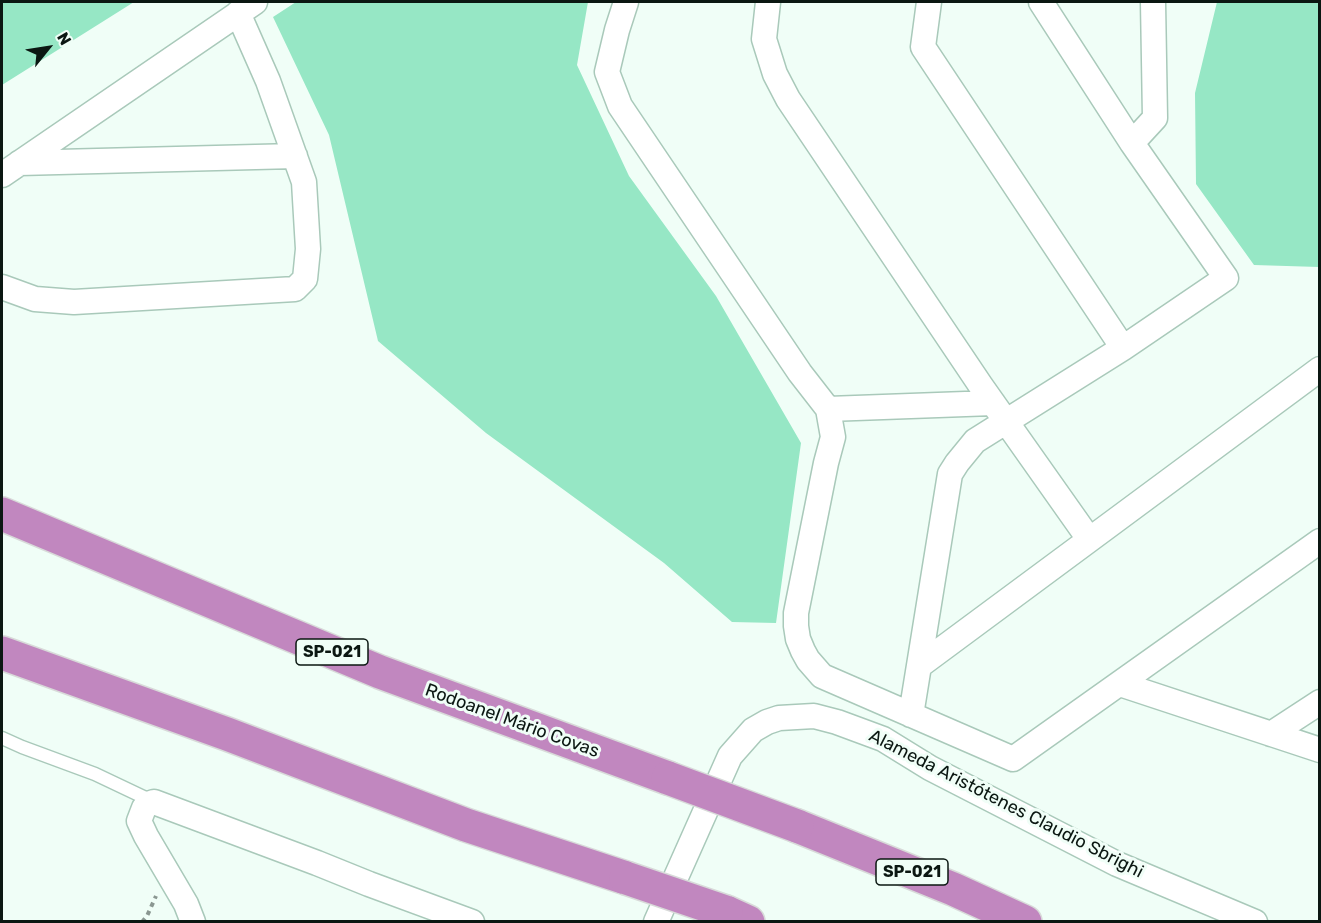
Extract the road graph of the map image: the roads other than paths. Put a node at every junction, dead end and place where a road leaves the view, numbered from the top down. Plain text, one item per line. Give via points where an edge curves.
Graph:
1 (626, 2) edge
2 (768, 2) edge
3 (929, 2) edge
4 (1041, 2) edge
5 (1137, 2) edge
6 (1153, 2) edge
7 (246, 7) edge
8 (1153, 26) junction
9 (1132, 143) junction
10 (295, 156) junction
11 (10, 169) edge
12 (2, 287) edge
13 (1123, 348) junction
14 (1316, 378) edge
15 (828, 409) junction
16 (1000, 412) junction
17 (2, 514) edge
18 (1089, 539) junction
19 (1320, 541) edge
20 (2, 654) edge
21 (919, 666) junction
22 (1120, 684) junction
23 (1320, 702) edge
24 (911, 715) junction
25 (1271, 734) junction
26 (2, 738) edge
27 (1320, 750) edge
28 (154, 802) junction
29 (737, 917) edge
30 (193, 921) edge
31 (472, 921) edge
32 (656, 921) edge
33 (1025, 921) edge
34 (1255, 921) edge

1 - 15 street via 607,72 620,106
2 - 16 street via 764,39 788,99
3 - 13 street via 923,47
4 - 9 street
5 - 8 street
6 - 8 street
7 - 10 street
7 - 11 street
8 - 9 street via 1155,118
9 - 13 street via 1226,278
10 - 11 street
10 - 12 street via 304,182 308,249 306,279 295,289 74,302 35,300
13 - 16 street
14 - 18 street
15 - 16 street
15 - 24 street via 833,437 796,613 798,639 808,660 822,676
16 - 18 street
16 - 21 street via 950,474
17 - 33 highway, Rodoanel Mário Covas / SP-021, bridge via 380,672 797,826
18 - 21 street
19 - 22 street
20 - 29 highway, bridge via 466,825
21 - 24 street
22 - 24 street via 1013,759
22 - 25 street
23 - 25 street
25 - 27 street
26 - 28 lane
28 - 30 street via 144,808 139,820
28 - 31 street
32 - 34 street, Alameda Aristótenes Claudio Sbrighi via 730,756 753,730 767,722 814,716 883,739 930,768 1117,864

